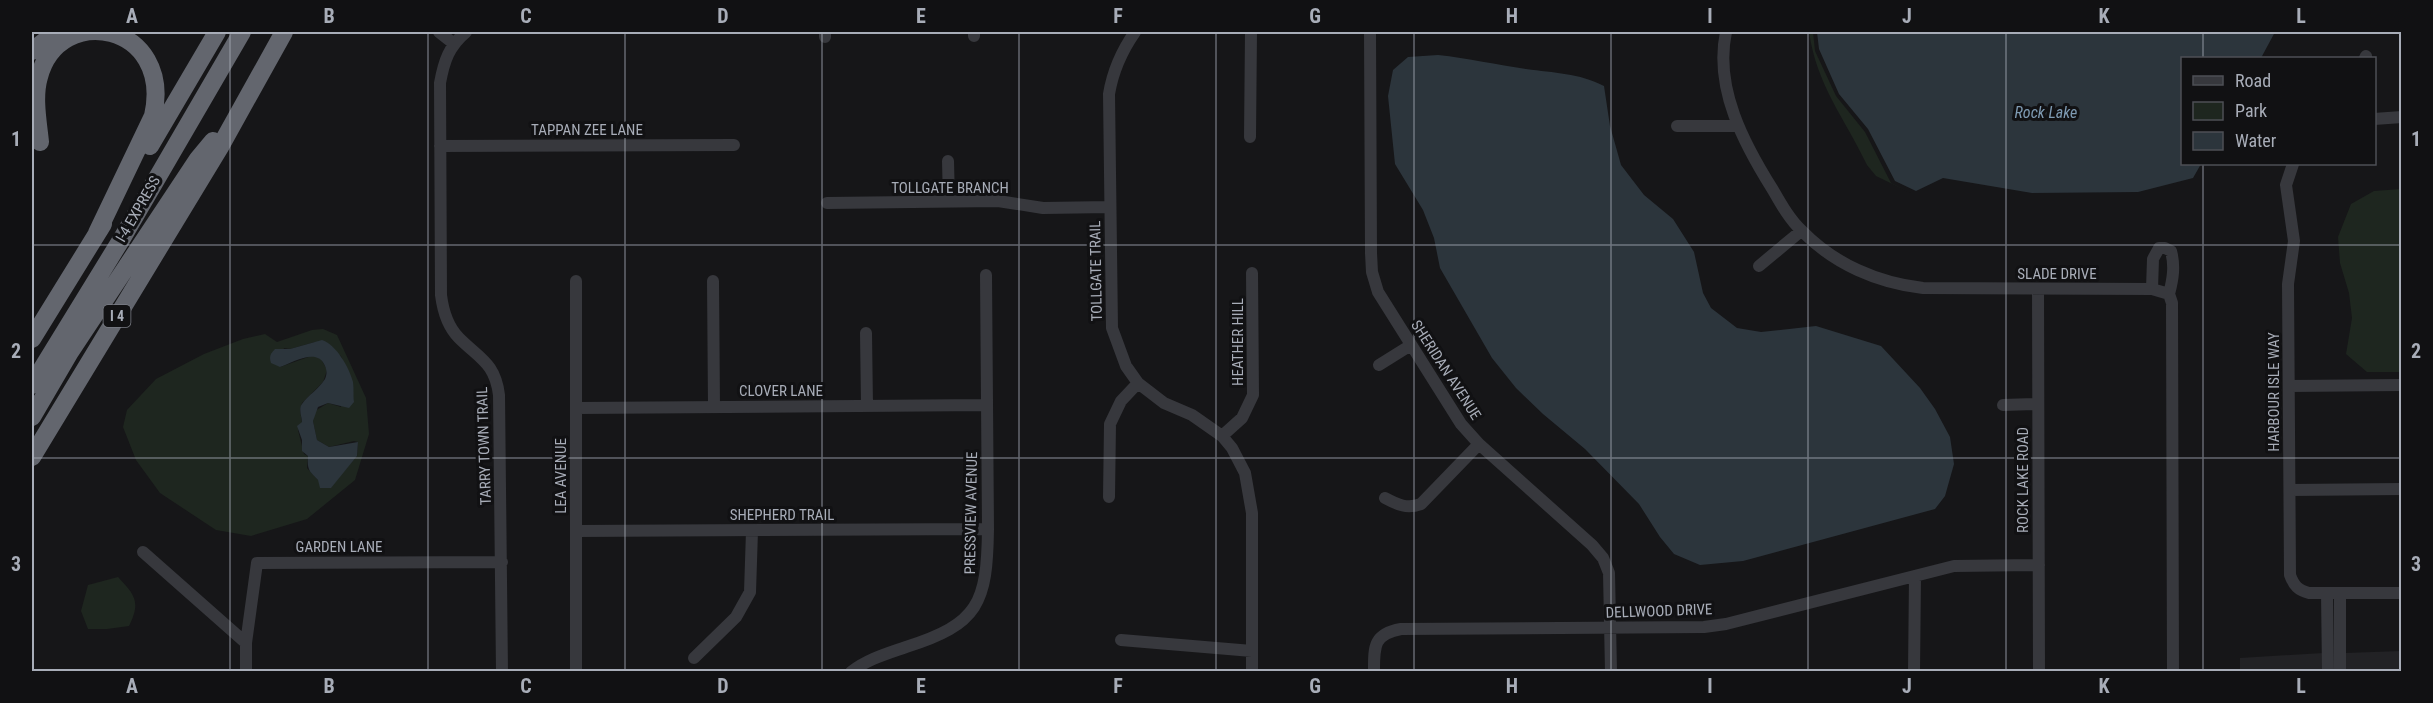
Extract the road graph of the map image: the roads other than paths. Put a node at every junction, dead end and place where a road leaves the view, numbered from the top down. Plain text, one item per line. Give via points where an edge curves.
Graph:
1 (56, 32) edge
2 (217, 32) edge
3 (242, 32) edge
4 (284, 32) edge
5 (439, 32) edge
6 (466, 32) edge
7 (1135, 32) edge
8 (1251, 32) edge
9 (1370, 32) edge
10 (1725, 32) edge
11 (453, 43) junction
12 (32, 51) edge
13 (245, 103) junction
14 (2402, 117) edge
15 (2376, 119) edge
16 (1677, 126) dead end
17 (1737, 126) junction
18 (1250, 137) dead end
19 (40, 142) dead end
20 (734, 145) dead end
21 (440, 146) junction
22 (948, 160) dead end
23 (2293, 165) edge
24 (949, 202) junction
25 (827, 203) dead end
26 (1110, 207) junction
27 (1801, 231) junction
28 (97, 233) junction
29 (1759, 266) dead end
30 (1252, 273) dead end
31 (986, 276) dead end
32 (576, 281) dead end
33 (713, 281) dead end
34 (2038, 289) junction
35 (2152, 289) junction
36 (2169, 294) junction
37 (866, 333) dead end
38 (32, 339) edge
39 (1411, 345) junction
40 (1379, 365) dead end
41 (1138, 383) junction
42 (32, 385) edge
43 (2402, 385) edge
44 (2289, 386) junction
45 (2038, 404) junction
46 (987, 405) junction
47 (2003, 405) dead end
48 (867, 406) junction
49 (714, 407) junction
50 (576, 408) junction
51 (32, 417) edge
52 (1222, 436) junction
53 (1479, 444) junction
54 (32, 457) edge
55 (2402, 489) edge
56 (2290, 490) junction
57 (1109, 497) dead end
58 (1385, 498) dead end
59 (988, 529) junction
60 (576, 531) junction
61 (752, 531) junction
62 (143, 552) dead end
63 (502, 562) junction
64 (2038, 565) junction
65 (1915, 576) junction
66 (2333, 593) junction
67 (2402, 593) edge
68 (1611, 628) junction
69 (1121, 639) dead end
70 (246, 643) junction
71 (1252, 651) junction
72 (694, 658) dead end
73 (246, 672) edge
74 (502, 672) edge
75 (576, 672) edge
76 (851, 672) edge
77 (1252, 672) edge
78 (1374, 672) edge
79 (1611, 672) edge
80 (1914, 672) edge
81 (2039, 672) edge
82 (2173, 672) edge
83 (2328, 672) edge
84 (2340, 672) edge

1 - 12 highway
2 - 28 highway
3 - 42 highway, I-4 EXPRESS
4 - 13 highway, I 4
5 - 11 street
6 - 11 street
7 - 26 street, TOLLGATE TRAIL via 1119,57 1109,94
8 - 18 street
9 - 39 street, SHERIDAN AVENUE via 1372,272 1378,292
10 - 17 street, SLADE DRIVE via 1724,63
11 - 21 street, TARRY TOWN TRAIL via 440,83
13 - 51 highway, I-4 EXPRESS via 185,178 70,352
13 - 54 highway, I 4
14 - 15 street
16 - 17 street
17 - 27 street, SLADE DRIVE
19 - 28 highway via 37,84 43,64 58,46 76,35 98,32 122,37 140,49 156,79 153,116
20 - 21 street, TAPPAN ZEE LANE
21 - 63 street, TARRY TOWN TRAIL via 444,313 458,338 484,359 497,380
22 - 24 street
23 - 44 street, HARBOUR ISLE WAY via 2286,185 2294,241 2288,284
24 - 25 street, TOLLGATE BRANCH
24 - 26 street, TOLLGATE BRANCH via 998,201 1043,208
26 - 41 street, TOLLGATE TRAIL via 1112,328 1126,366
27 - 29 street
27 - 34 street, SLADE DRIVE via 1850,267 1900,286
28 - 38 highway
30 - 52 street, HEATHER HILL via 1253,395 1242,418
31 - 46 street, PRESSVIEW AVENUE
32 - 50 street, LEA AVENUE
33 - 49 street
34 - 35 street, SLADE DRIVE
34 - 45 street, ROCK LAKE ROAD
35 - 36 street, SLADE DRIVE
35 - 36 street via 2153,259 2159,248 2165,248 2174,261
36 - 82 street
37 - 48 street
39 - 40 street
39 - 53 street, SHERIDAN AVENUE via 1461,424
41 - 52 street, TOLLGATE TRAIL via 1164,403
41 - 57 street via 1121,401 1110,424
43 - 44 street
44 - 56 street, HARBOUR ISLE WAY
45 - 47 street
45 - 64 street, ROCK LAKE ROAD
46 - 48 street, CLOVER LANE
46 - 59 street, PRESSVIEW AVENUE
48 - 49 street, CLOVER LANE
49 - 50 street, CLOVER LANE
50 - 60 street, LEA AVENUE
52 - 71 street, TOLLGATE TRAIL via 1245,473 1251,500
53 - 58 street via 1421,504 1400,506
53 - 68 street, SHERIDAN AVENUE via 1603,558 1609,573
55 - 56 street
56 - 66 street, HARBOUR ISLE WAY via 2289,565 2293,584 2309,593
59 - 61 street, SHEPHERD TRAIL
59 - 76 street, PRESSVIEW AVENUE via 988,567 970,615 946,633 878,656
60 - 61 street, SHEPHERD TRAIL
60 - 75 street, LEA AVENUE
61 - 72 street via 750,591 736,617
62 - 70 street
63 - 70 street, GARDEN LANE via 257,563
63 - 74 street, TARRY TOWN TRAIL
64 - 65 street, DELLWOOD DRIVE via 1954,566
64 - 81 street, ROCK LAKE ROAD
65 - 68 street, DELLWOOD DRIVE via 1726,624
65 - 80 street
66 - 67 street
66 - 83 street
66 - 84 street
68 - 78 street, DELLWOOD DRIVE via 1401,629 1376,642
68 - 79 street, SHERIDAN AVENUE
69 - 71 street
70 - 73 street
71 - 77 street, TOLLGATE TRAIL

